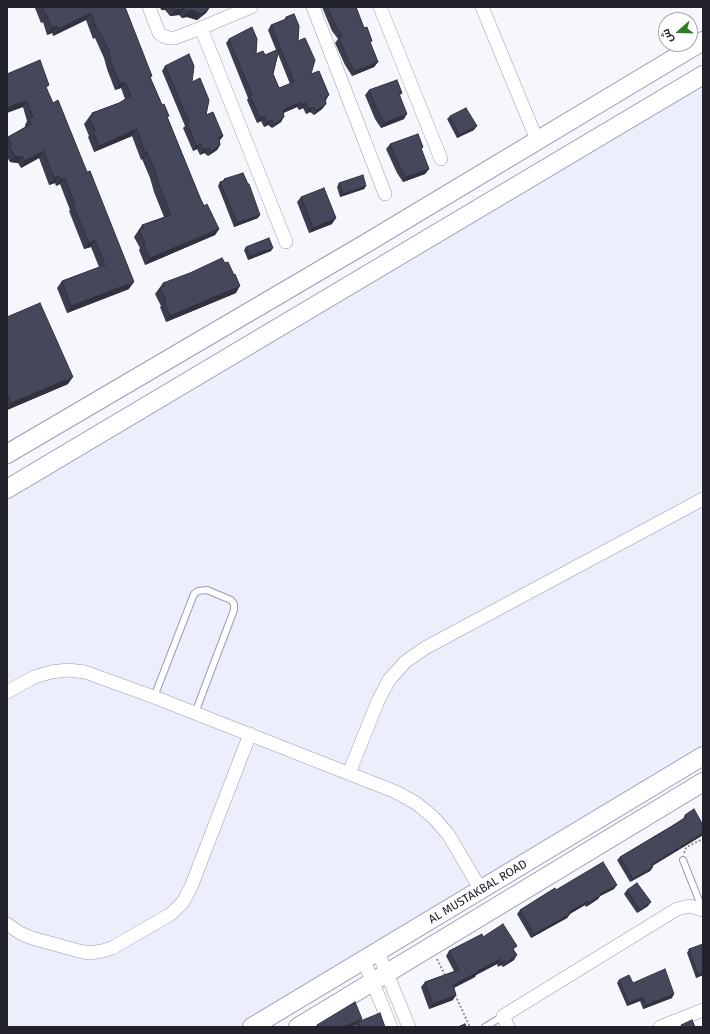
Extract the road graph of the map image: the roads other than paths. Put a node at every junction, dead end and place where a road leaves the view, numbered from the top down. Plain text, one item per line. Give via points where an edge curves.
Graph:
1 (149, 7) edge
2 (313, 7) edge
3 (380, 7) edge
4 (482, 7) edge
5 (242, 8) edge
6 (201, 28) junction
7 (703, 41) edge
8 (703, 74) edge
9 (537, 140) junction
10 (441, 159) dead end
11 (385, 194) dead end
12 (286, 242) dead end
13 (365, 244) junction
14 (342, 257) junction
15 (378, 269) junction
16 (356, 281) junction
17 (7, 454) edge
18 (7, 489) edge
19 (703, 499) edge
20 (7, 692) edge
21 (154, 697) junction
22 (196, 713) junction
23 (250, 734) junction
24 (703, 756) edge
25 (349, 773) junction
26 (703, 782) edge
27 (683, 860) road end
28 (481, 890) junction
29 (703, 910) edge
30 (7, 924) edge
31 (371, 956) junction
32 (380, 979) junction
33 (703, 1010) edge
34 (506, 1022) edge
35 (252, 1027) edge
36 (298, 1027) edge
37 (391, 1027) edge
38 (409, 1027) edge
39 (485, 1027) edge
40 (660, 1027) edge

1 - 6 street via 159,33 163,36 174,38
2 - 11 street
3 - 10 street
4 - 9 street
5 - 6 street
6 - 12 street
7 - 9 street
8 - 15 street
9 - 13 street
13 - 14 street
13 - 15 street via 366,256
14 - 16 street via 355,270
14 - 17 street
15 - 16 street
16 - 18 street
19 - 25 street via 425,648 405,662 389,680
20 - 21 street via 34,677 68,670 86,672
21 - 22 street
21 - 22 lane via 194,594 207,590 231,600 234,610
22 - 23 street
23 - 25 street
23 - 30 street via 191,886 183,902 171,914 112,948 90,952 79,952 32,938
24 - 28 street, AL MUSTAKBAL ROAD
25 - 28 street via 396,792 416,803 433,817 448,834
26 - 32 street, AL MUSTAKBAL ROAD
27 - 29 lane
28 - 31 street, AL MUSTAKBAL ROAD
29 - 34 street via 690,906 677,909
31 - 32 street
31 - 35 street, AL MUSTAKBAL ROAD
32 - 36 street, AL MUSTAKBAL ROAD
32 - 37 street
32 - 38 street
33 - 40 street
34 - 39 lane

